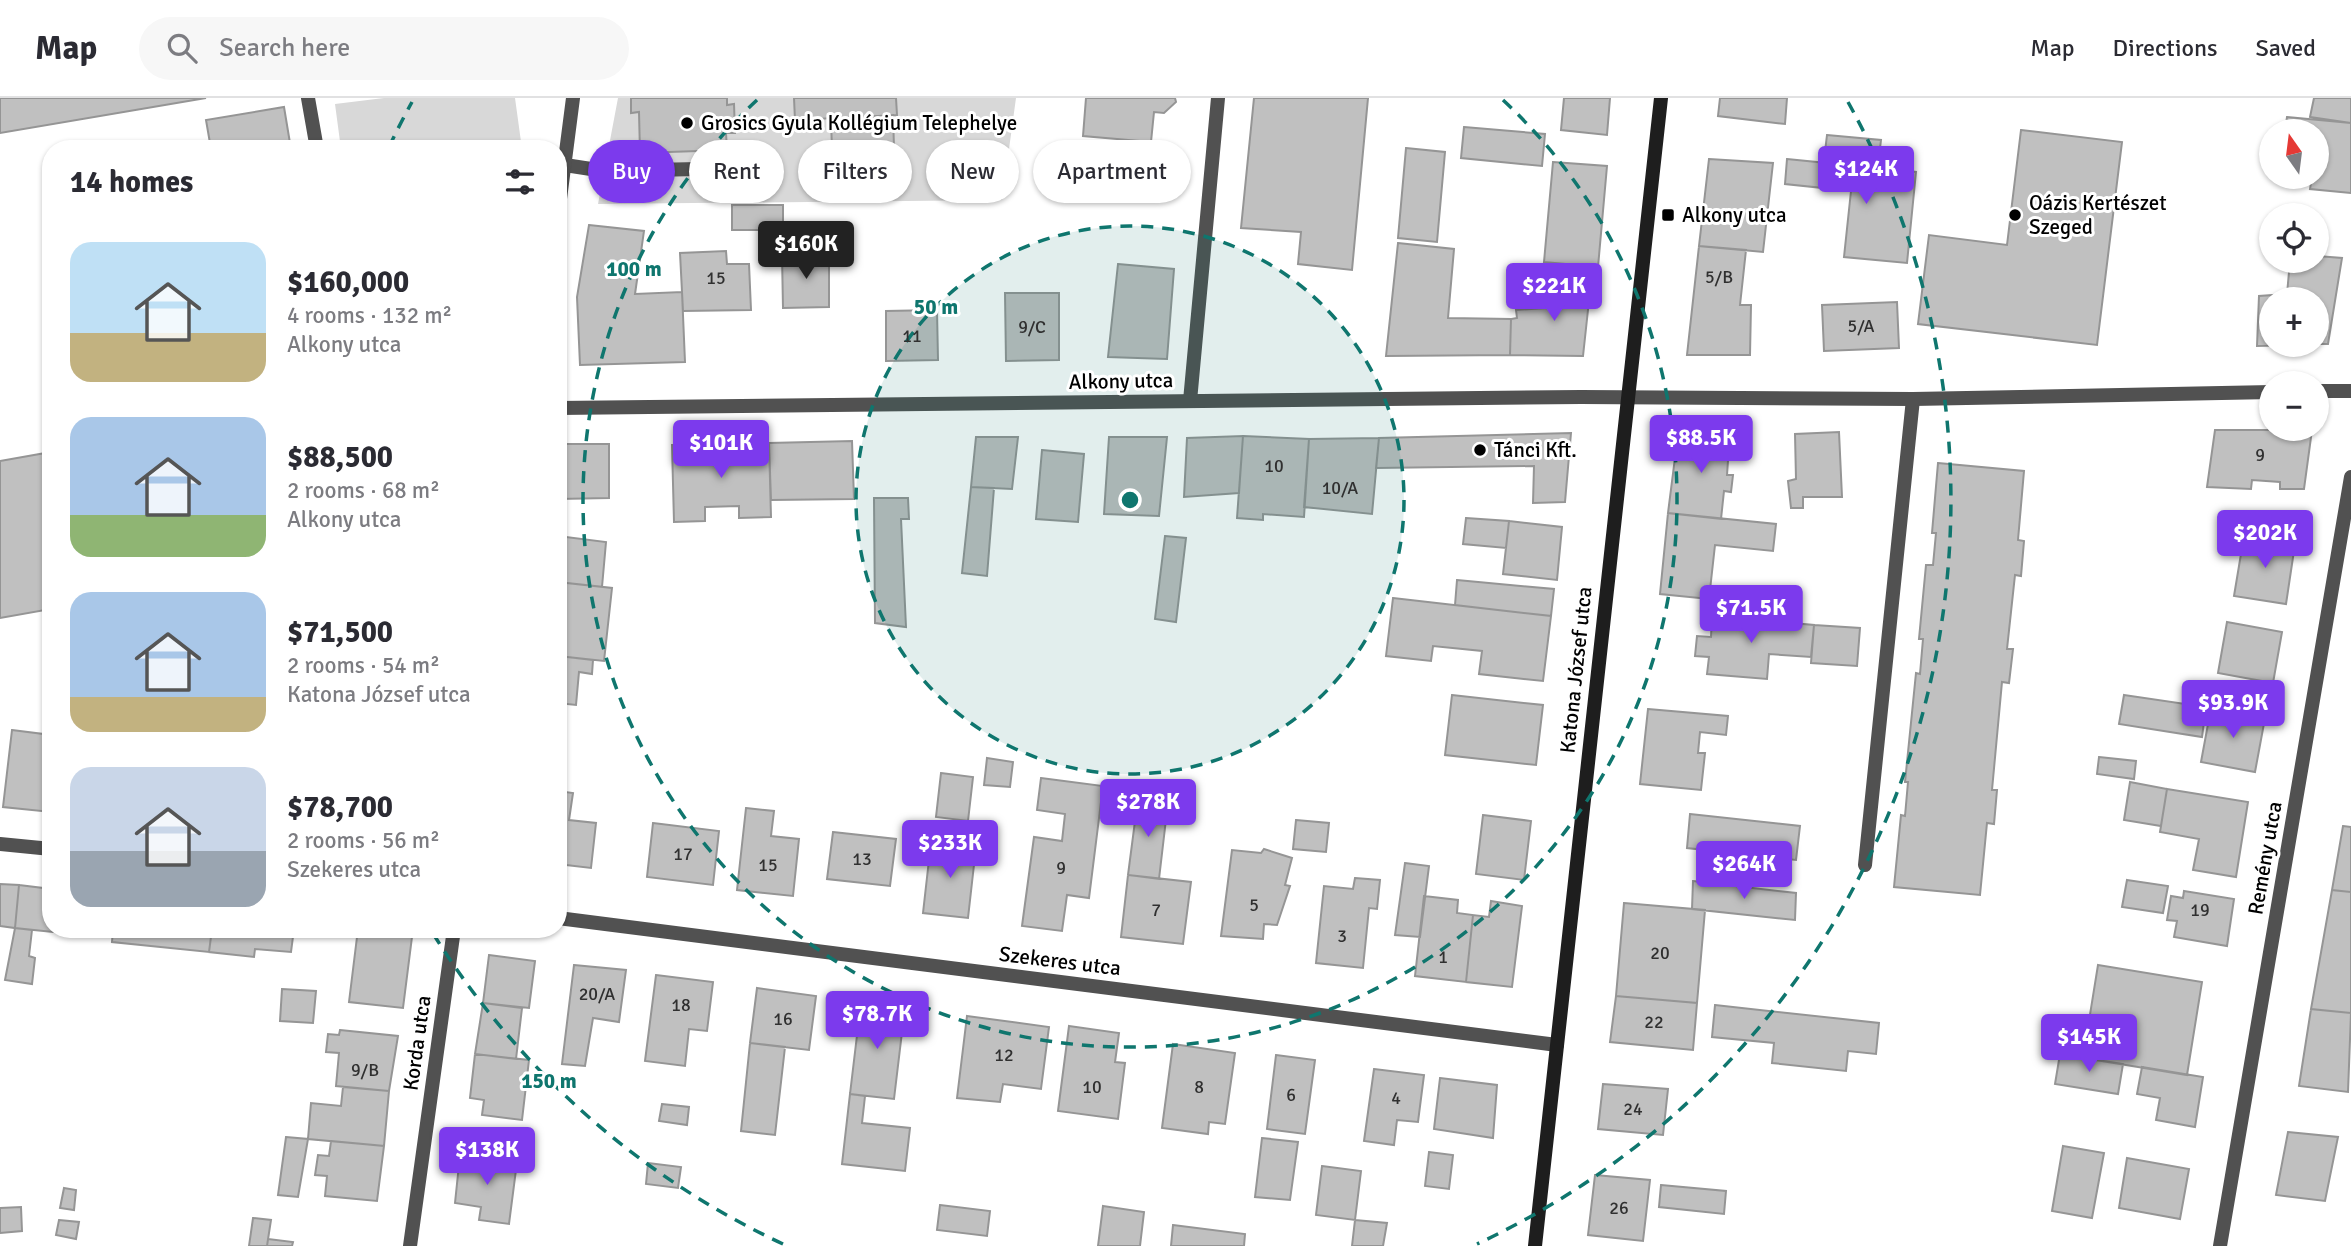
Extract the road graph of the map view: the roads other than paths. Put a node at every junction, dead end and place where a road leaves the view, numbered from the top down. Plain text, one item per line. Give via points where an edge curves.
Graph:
1 (308, 98) edge
2 (573, 98) edge
3 (1217, 98) edge
4 (1661, 98) edge
5 (315, 140) edge
6 (567, 148) edge
7 (567, 165) edge
8 (689, 170) edge
9 (2329, 391) edge
10 (2351, 391) edge
11 (2259, 392) edge
12 (1627, 397) junction
13 (1913, 399) junction
14 (1190, 401) junction
15 (567, 408) edge
16 (2351, 477) edge
17 (0, 844) edge
18 (42, 848) edge
19 (1865, 865) dead end
20 (567, 919) edge
21 (453, 938) edge
22 (1557, 1045) junction
23 (410, 1246) edge
24 (1535, 1246) edge
25 (2220, 1246) edge

1 - 5 street
2 - 6 street
3 - 14 street
4 - 12 street, Katona József utca
7 - 8 street via 604,172
9 - 10 street
11 - 13 street, Alkony utca
12 - 13 street, Alkony utca
12 - 14 street, Alkony utca
12 - 22 street, Katona József utca
13 - 19 street
14 - 15 street, Alkony utca
16 - 25 street, Remény utca
17 - 18 street
20 - 22 street, Szekeres utca
21 - 23 street, Korda utca
22 - 24 street, Katona József utca

